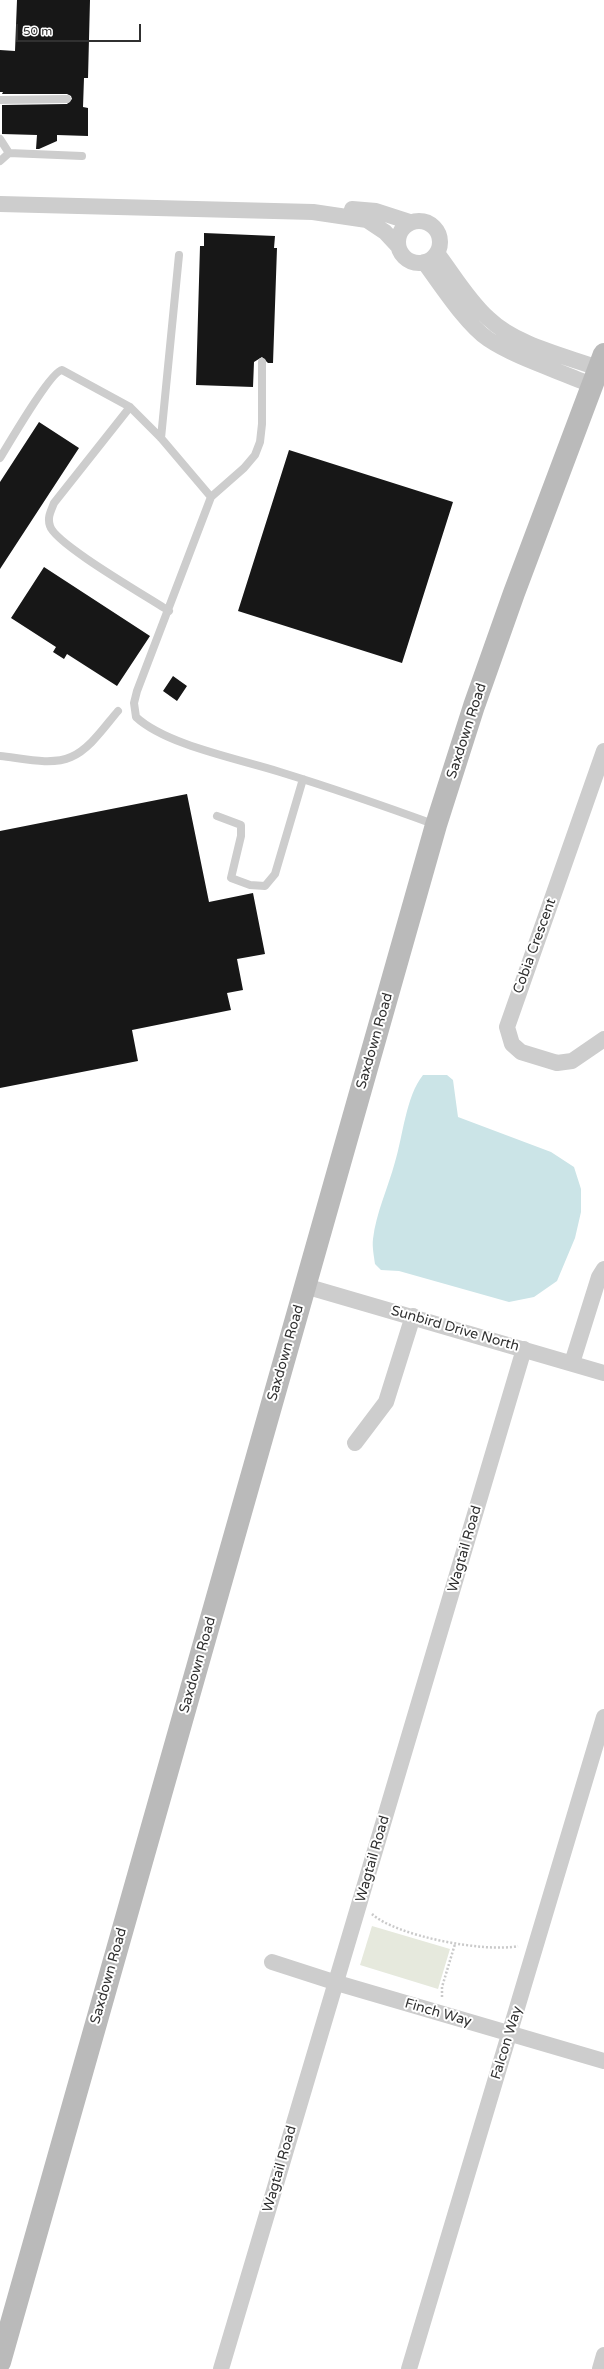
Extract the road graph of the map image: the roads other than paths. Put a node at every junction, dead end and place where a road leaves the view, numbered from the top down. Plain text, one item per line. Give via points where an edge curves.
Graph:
1 (67, 99) dead end
2 (0, 100) edge
3 (0, 139) edge
4 (9, 154) junction
5 (82, 156) dead end
6 (0, 161) edge
7 (0, 204) edge
8 (313, 212) junction
9 (410, 222) junction
10 (398, 246) junction
11 (437, 253) junction
12 (179, 255) dead end
13 (424, 262) junction
14 (262, 362) dead end
15 (598, 369) edge
16 (130, 407) junction
17 (161, 438) junction
18 (0, 458) edge
19 (211, 497) junction
20 (169, 611) junction
21 (118, 711) dead end
22 (604, 750) edge
23 (0, 756) edge
24 (303, 779) junction
25 (217, 816) dead end
26 (436, 825) junction
27 (604, 1039) edge
28 (604, 1269) edge
29 (305, 1286) junction
30 (413, 1316) junction
31 (524, 1349) junction
32 (572, 1363) junction
33 (604, 1373) edge
34 (355, 1443) dead end
35 (604, 1717) edge
36 (272, 1962) dead end
37 (337, 1983) junction
38 (510, 2034) junction
39 (604, 2061) edge
40 (0, 2362) edge
41 (221, 2369) edge
42 (409, 2369) edge

1 - 2 lane
3 - 4 lane
4 - 5 lane
4 - 6 lane
7 - 8 street
8 - 9 street via 334,208 376,211
8 - 10 street via 367,220 385,232
9 - 10 street via 400,232
9 - 11 street via 428,222 435,228 440,245
10 - 13 street via 408,260
11 - 13 street
11 - 15 street via 476,304 500,329
12 - 17 lane
13 - 15 street via 475,328 488,339 504,348
14 - 19 lane via 260,442 255,455
15 - 26 street, Saxdown Road via 514,593
16 - 17 lane
16 - 18 lane via 69,372 59,370
16 - 20 lane via 54,503 49,517 50,527 55,535 72,549
17 - 19 lane
19 - 20 lane
20 - 24 lane via 137,691 134,711 136,717 156,732 185,743
21 - 23 lane via 90,743 71,758 37,760
22 - 27 street, Cobia Crescent via 507,1027 512,1044 521,1052 557,1063 572,1061
24 - 25 lane via 274,874 265,886 250,885 231,878 241,836 241,824
24 - 26 lane
26 - 29 street, Saxdown Road
28 - 32 street
29 - 30 street, Sunbird Drive North
29 - 40 street, Saxdown Road
30 - 31 street, Sunbird Drive North
30 - 34 street via 386,1402
31 - 32 street, Sunbird Drive North
31 - 37 street, Wagtail Road
32 - 33 street, Sunbird Drive North
35 - 38 street, Falcon Way
36 - 37 street, Finch Way
37 - 38 street, Finch Way
37 - 41 street, Wagtail Road
38 - 39 street, Finch Way
38 - 42 street, Falcon Way

